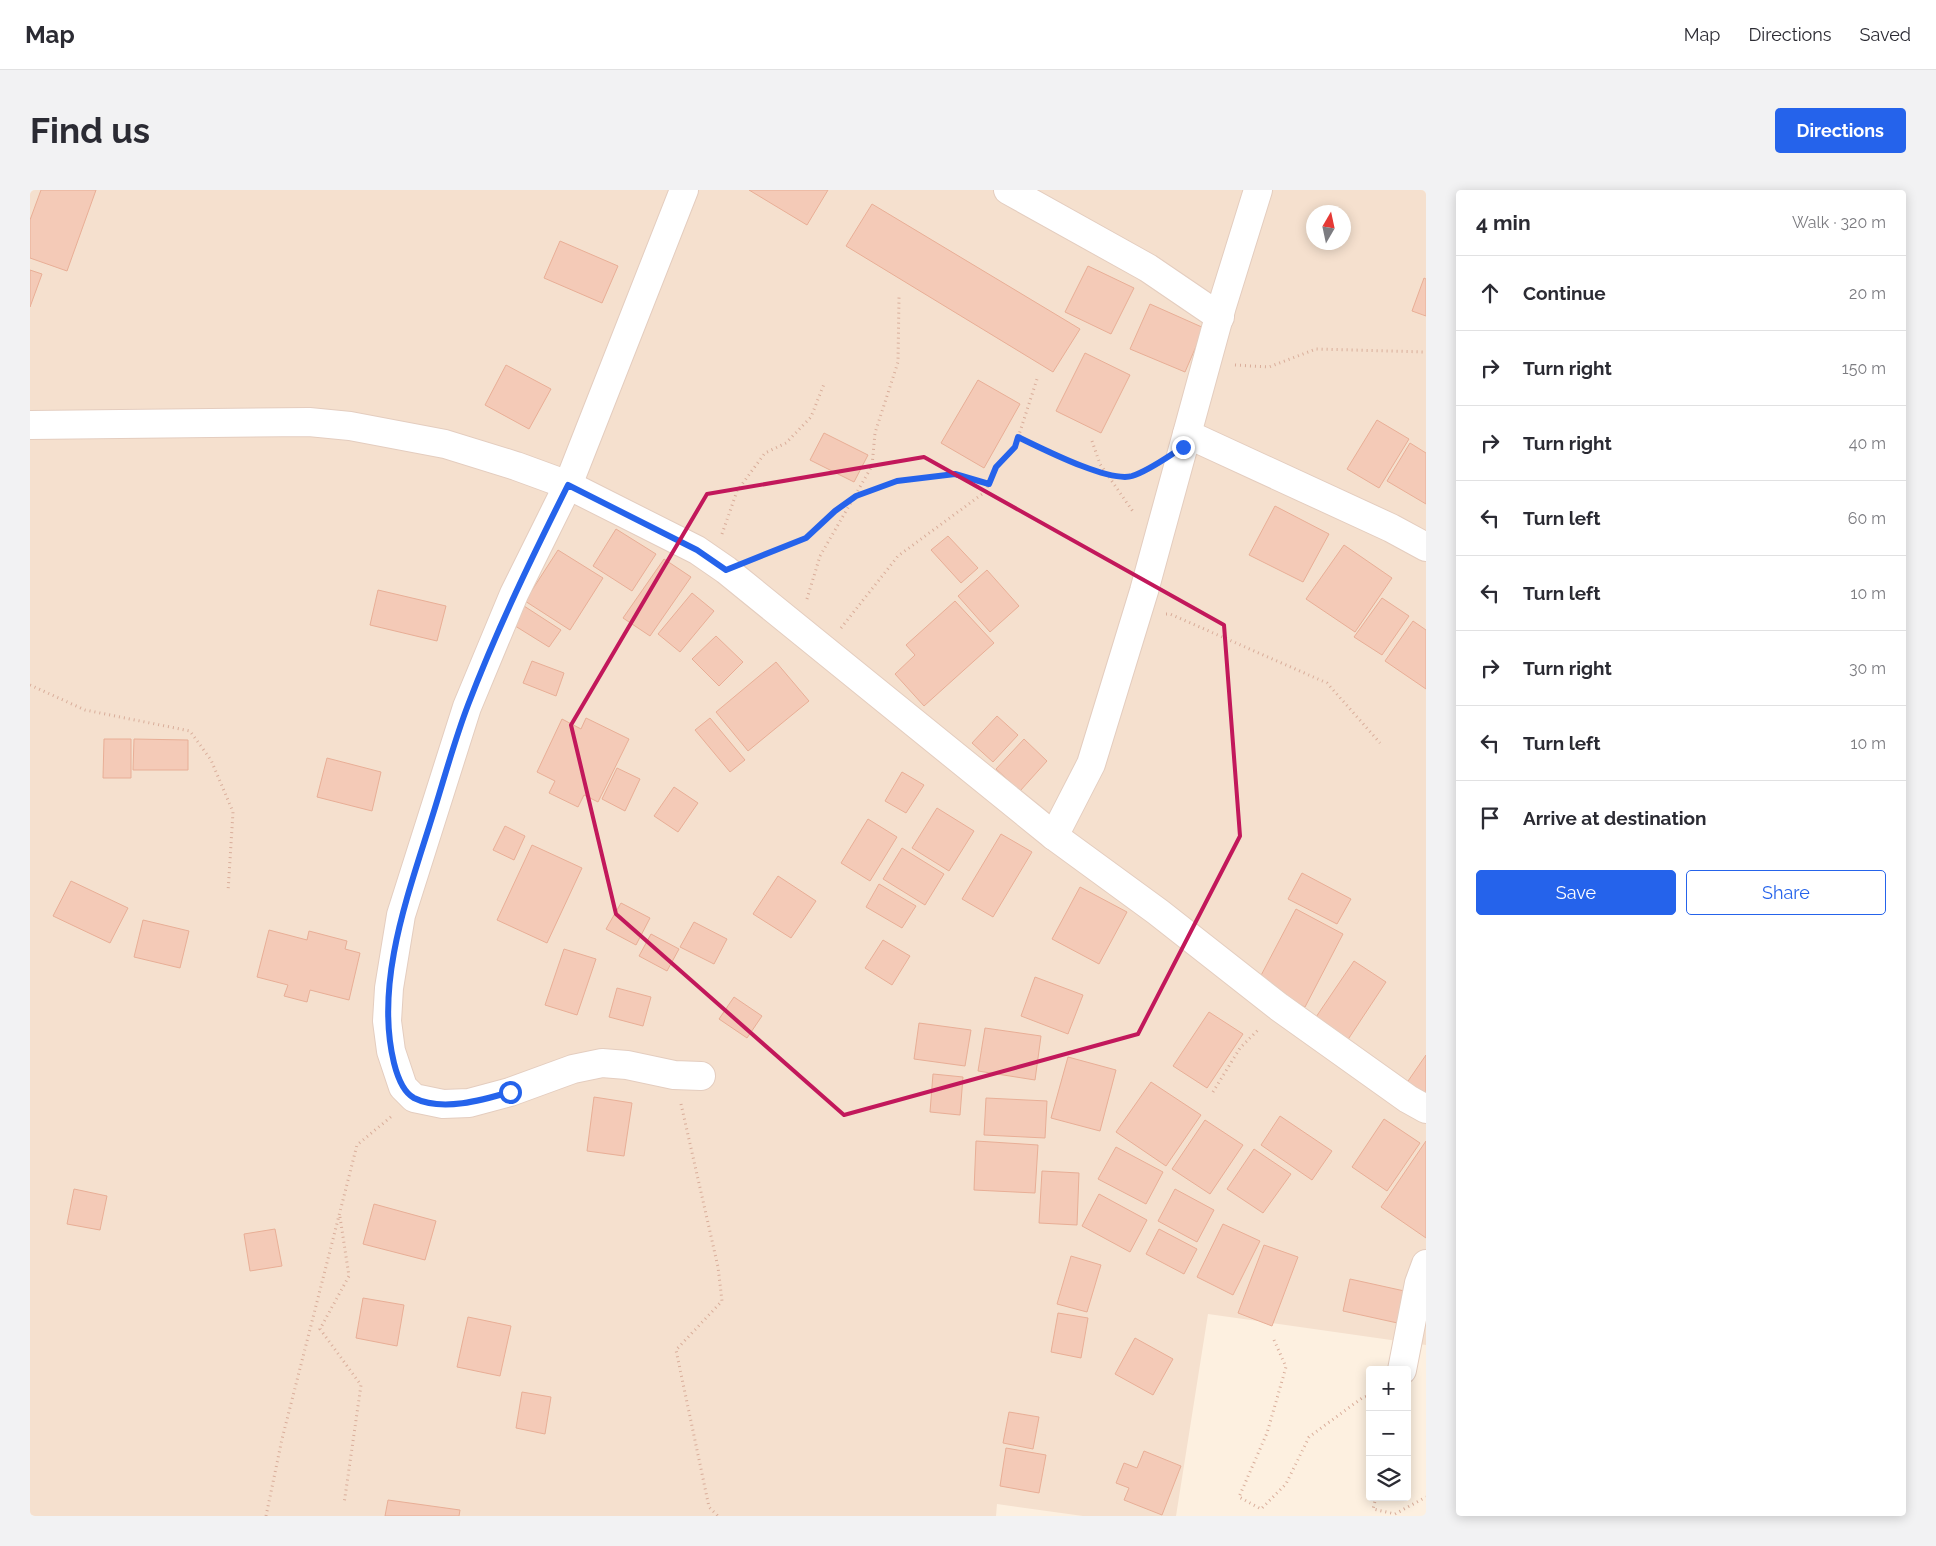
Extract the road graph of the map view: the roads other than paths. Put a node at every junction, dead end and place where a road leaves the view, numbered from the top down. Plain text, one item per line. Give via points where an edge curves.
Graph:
1 (684, 190) edge
2 (1008, 190) edge
3 (1258, 190) edge
4 (1220, 317) junction
5 (30, 425) edge
6 (1185, 440) junction
7 (568, 485) junction
8 (1426, 547) edge
9 (1054, 836) junction
10 (688, 1076) road end
11 (1426, 1109) edge
12 (1426, 1264) edge
13 (1403, 1366) edge

1 - 7 street
2 - 4 street via 1148,268
3 - 4 street
4 - 6 street
5 - 7 street via 309,422 445,444
6 - 8 street via 1391,528
6 - 9 street via 1136,618 1091,764
7 - 9 street via 720,566
7 - 10 street via 514,594 467,707 401,916 387,1021 396,1071 414,1098 443,1104 469,1103 573,1069 602,1063
9 - 11 street via 1279,1007
12 - 13 street via 1419,1283

